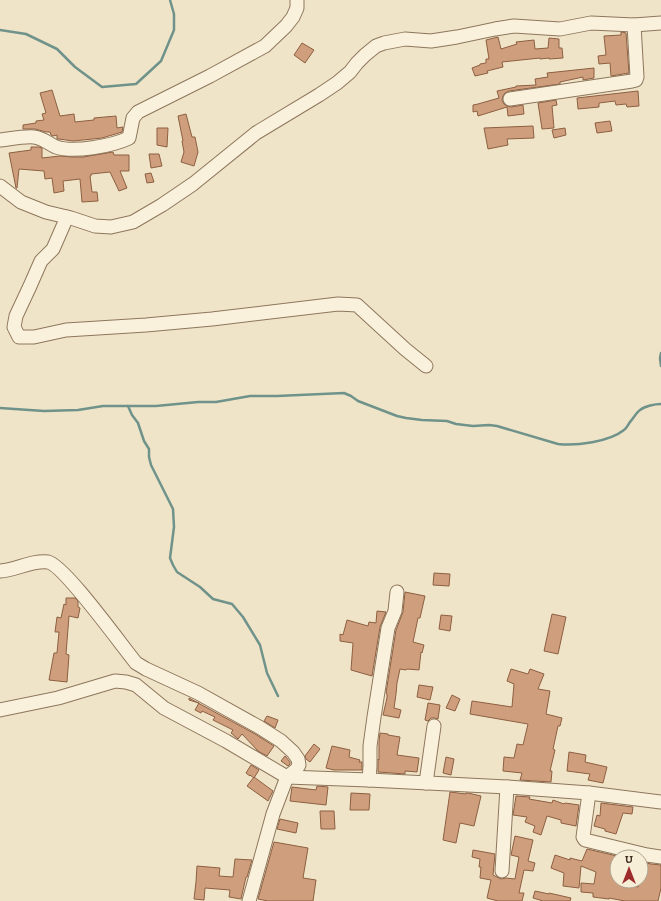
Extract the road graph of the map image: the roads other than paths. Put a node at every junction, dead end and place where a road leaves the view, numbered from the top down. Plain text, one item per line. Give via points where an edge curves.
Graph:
1 (297, 0) edge
2 (661, 23) edge
3 (634, 25) junction
4 (510, 99) dead end
5 (0, 140) edge
6 (0, 186) edge
7 (67, 217) junction
8 (426, 366) dead end
9 (0, 571) edge
10 (397, 592) dead end
11 (0, 710) edge
12 (434, 726) dead end
13 (287, 777) junction
14 (369, 780) junction
15 (426, 783) junction
16 (507, 787) junction
17 (589, 793) junction
18 (661, 802) edge
19 (661, 857) edge
20 (502, 871) dead end
21 (249, 901) edge

1 - 5 street via 293,17 265,46 138,112 133,118 129,138 121,142 65,149 34,137
2 - 3 street
3 - 4 street via 638,77 636,80
3 - 7 street via 591,23 560,29 514,26 431,41 405,39 384,43 365,55 337,83 256,133 192,184 133,222 111,227 95,226
6 - 7 street via 21,202
7 - 8 street via 52,249 41,261 16,316 14,327 19,337 34,337 66,330 212,319 338,304 357,305
9 - 13 street via 49,562 56,566 77,588 136,663 232,712 280,741 293,752 298,758 299,765
10 - 14 street via 395,611 388,628 374,717
11 - 13 street via 58,698 115,681 126,682 136,685 164,708
12 - 15 street
13 - 14 street
13 - 21 street via 273,814
14 - 15 street
15 - 16 street
16 - 17 street
16 - 20 street
17 - 18 street
17 - 19 street via 583,837 585,840

